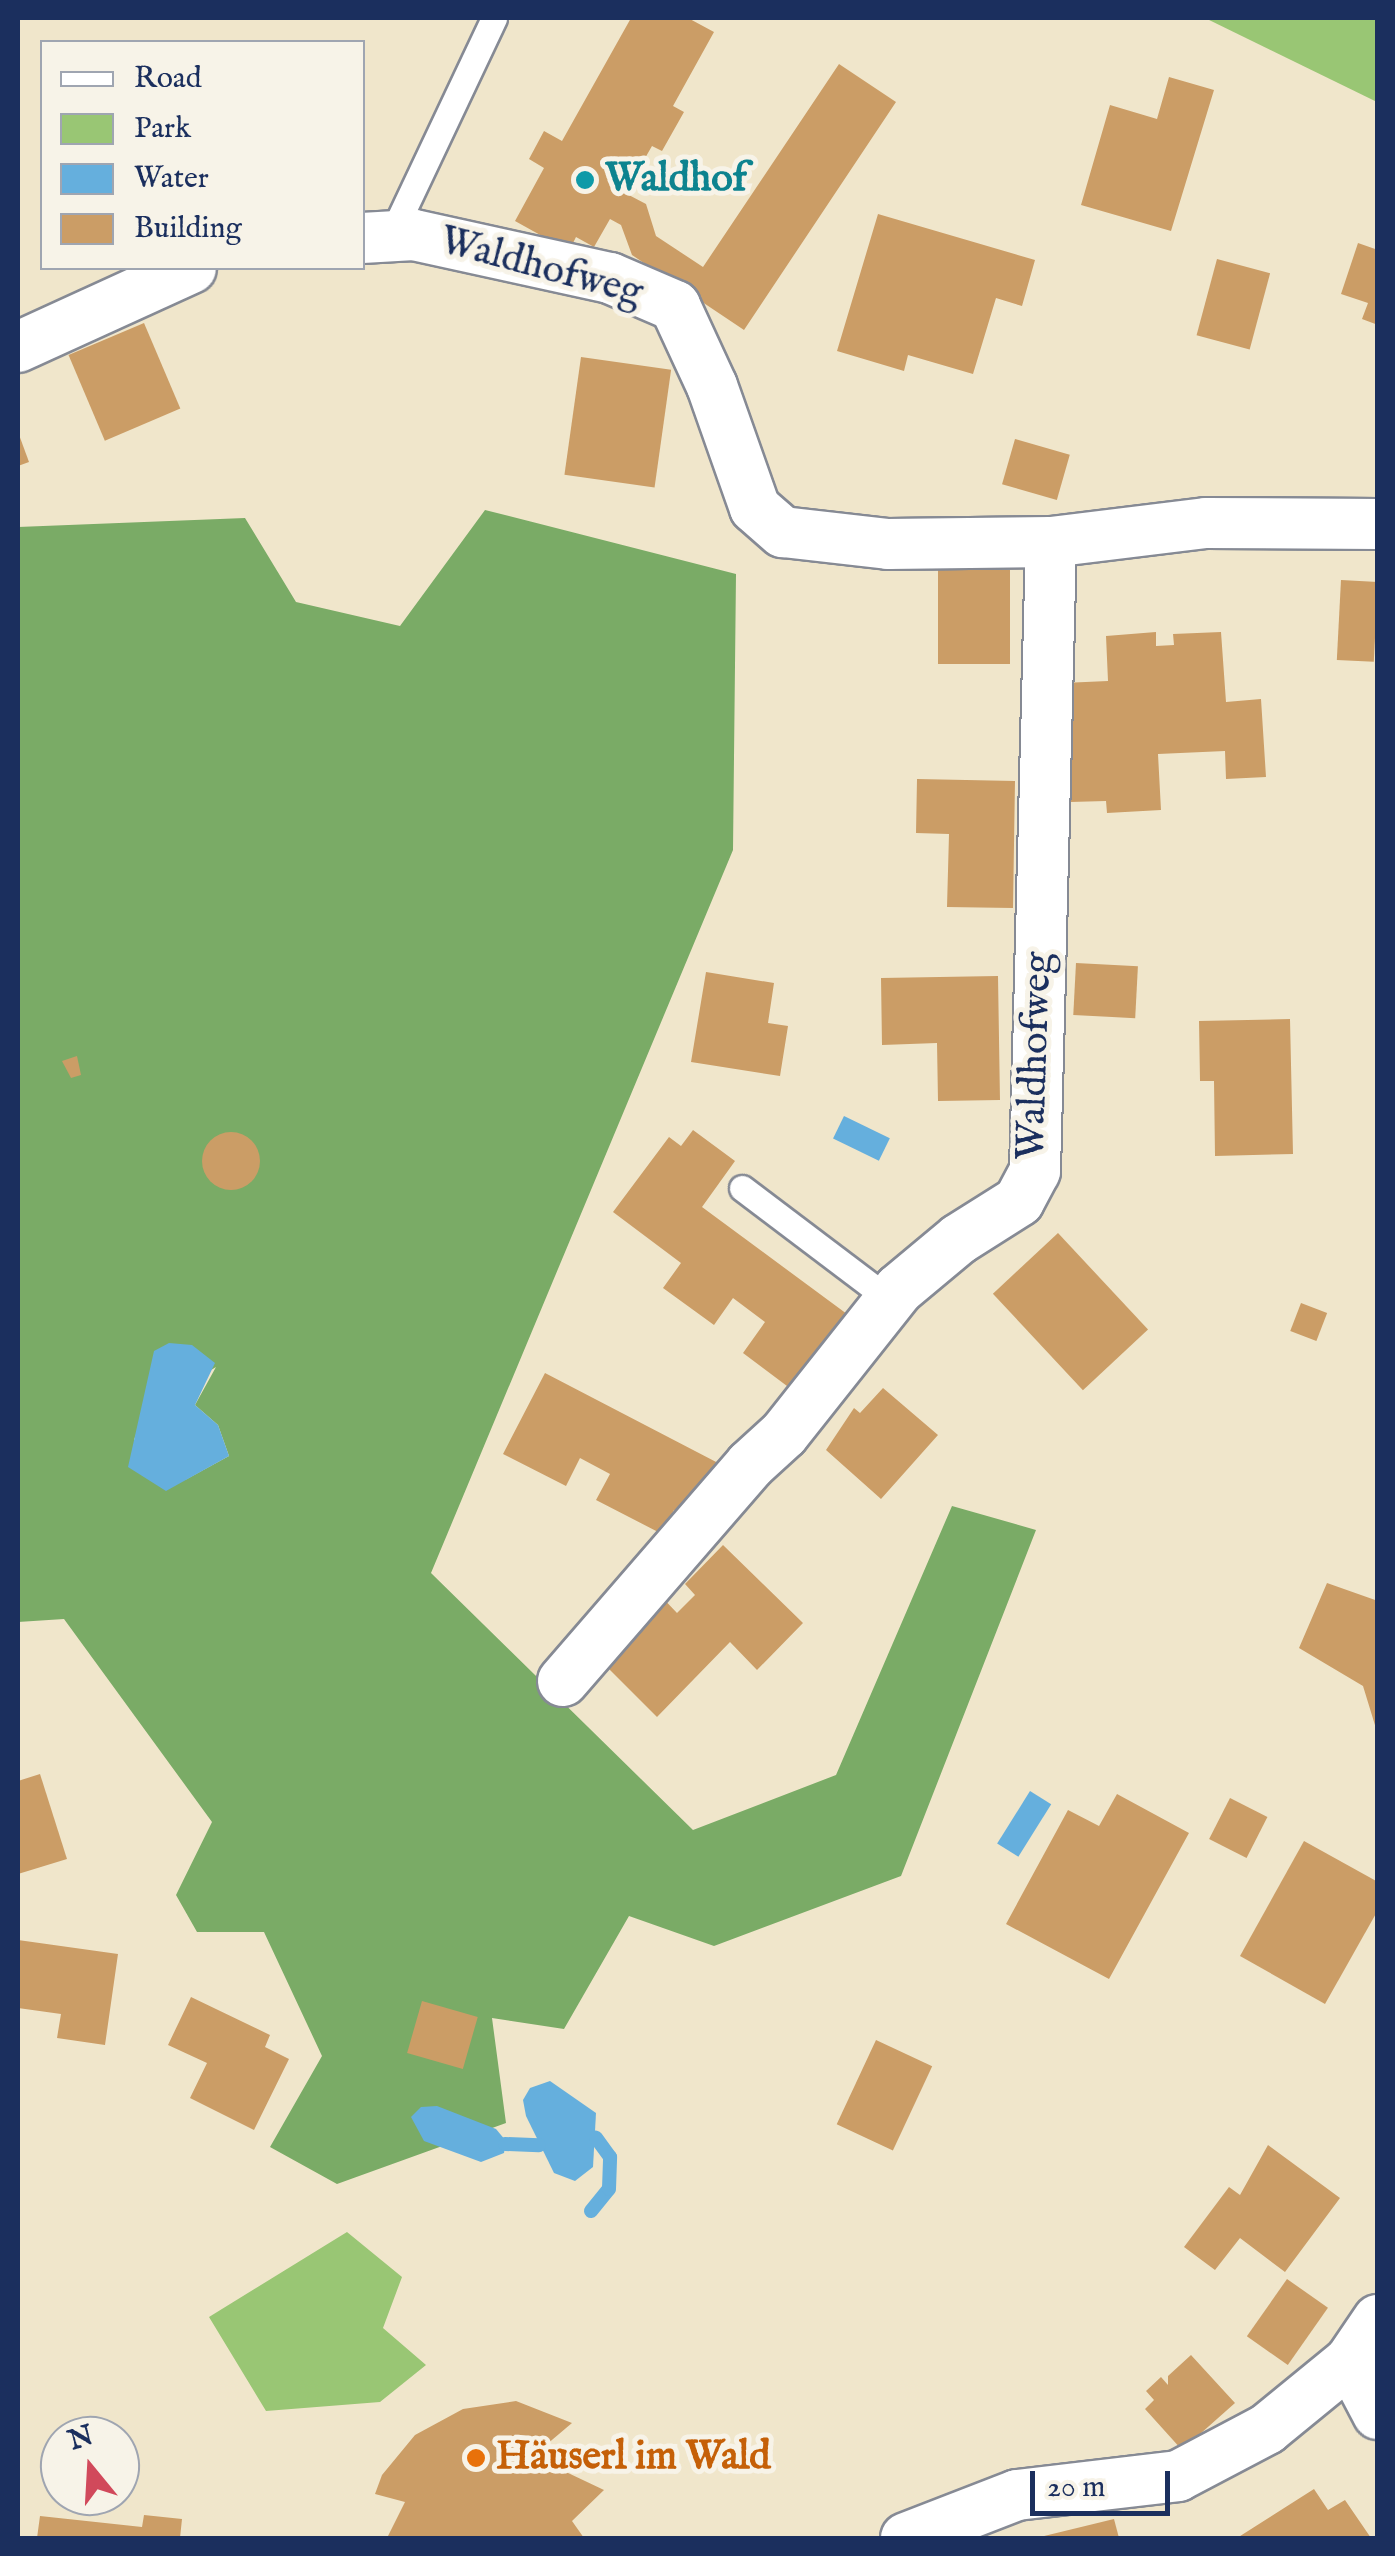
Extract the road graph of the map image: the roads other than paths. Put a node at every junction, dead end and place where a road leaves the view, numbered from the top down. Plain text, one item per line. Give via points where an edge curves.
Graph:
1 (494, 18) edge
2 (377, 237) edge
3 (187, 270) edge
4 (18, 346) edge
5 (1378, 524) edge
6 (1051, 542) junction
7 (742, 1188) dead end
8 (890, 1300) junction
9 (563, 1681) dead end
10 (1378, 2320) edge
11 (1350, 2361) junction
12 (1378, 2414) edge
13 (906, 2538) edge

1 - 2 lane
2 - 6 street, Waldhofweg via 414,234 610,278 675,306 755,508 783,532 888,544
3 - 4 street
5 - 6 street, Waldhofweg via 1206,523
6 - 8 street, Waldhofweg via 1036,1172 1020,1201 959,1239
7 - 8 lane
8 - 9 street, Waldhofweg via 784,1434
10 - 11 street
11 - 12 street
11 - 13 street via 1268,2430 1178,2476 1017,2495

